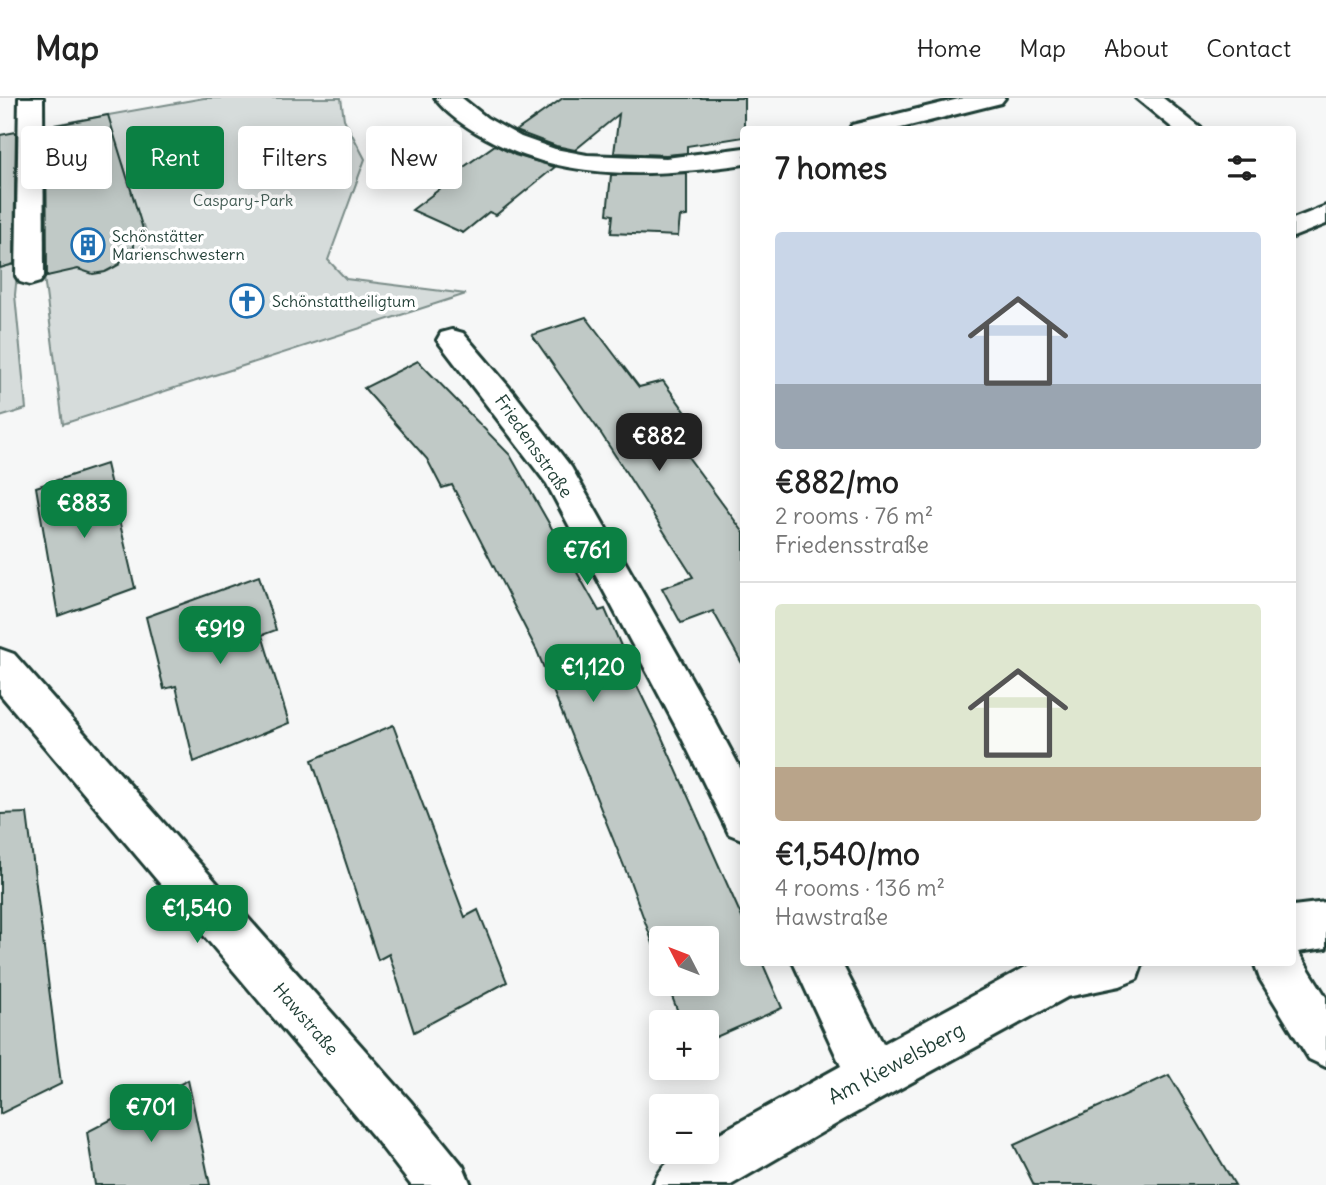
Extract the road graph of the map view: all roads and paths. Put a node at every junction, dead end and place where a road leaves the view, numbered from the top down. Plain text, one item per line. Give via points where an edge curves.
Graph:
1 (30, 98) edge
2 (447, 98) edge
3 (993, 98) edge
4 (1148, 98) edge
5 (878, 126) edge
6 (1186, 126) edge
7 (740, 156) edge
8 (1326, 214) edge
9 (1296, 228) edge
10 (30, 276) dead end
11 (452, 340) dead end
12 (0, 666) edge
13 (740, 811) edge
14 (1326, 925) edge
15 (1296, 929) edge
16 (818, 966) edge
17 (1102, 966) edge
18 (1279, 966) edge
19 (1326, 1042) edge
20 (872, 1075) junction
21 (444, 1185) edge
22 (680, 1185) edge

1 - 10 street
2 - 7 street via 484,129 572,161 644,167
3 - 5 street
4 - 6 street
8 - 9 street
11 - 13 street, Friedensstraße via 559,476
12 - 21 street, Hawstraße
14 - 15 street
16 - 20 street
17 - 20 street, Am Kiewelsberg via 1060,975
18 - 19 street
20 - 22 street, Am Kiewelsberg

